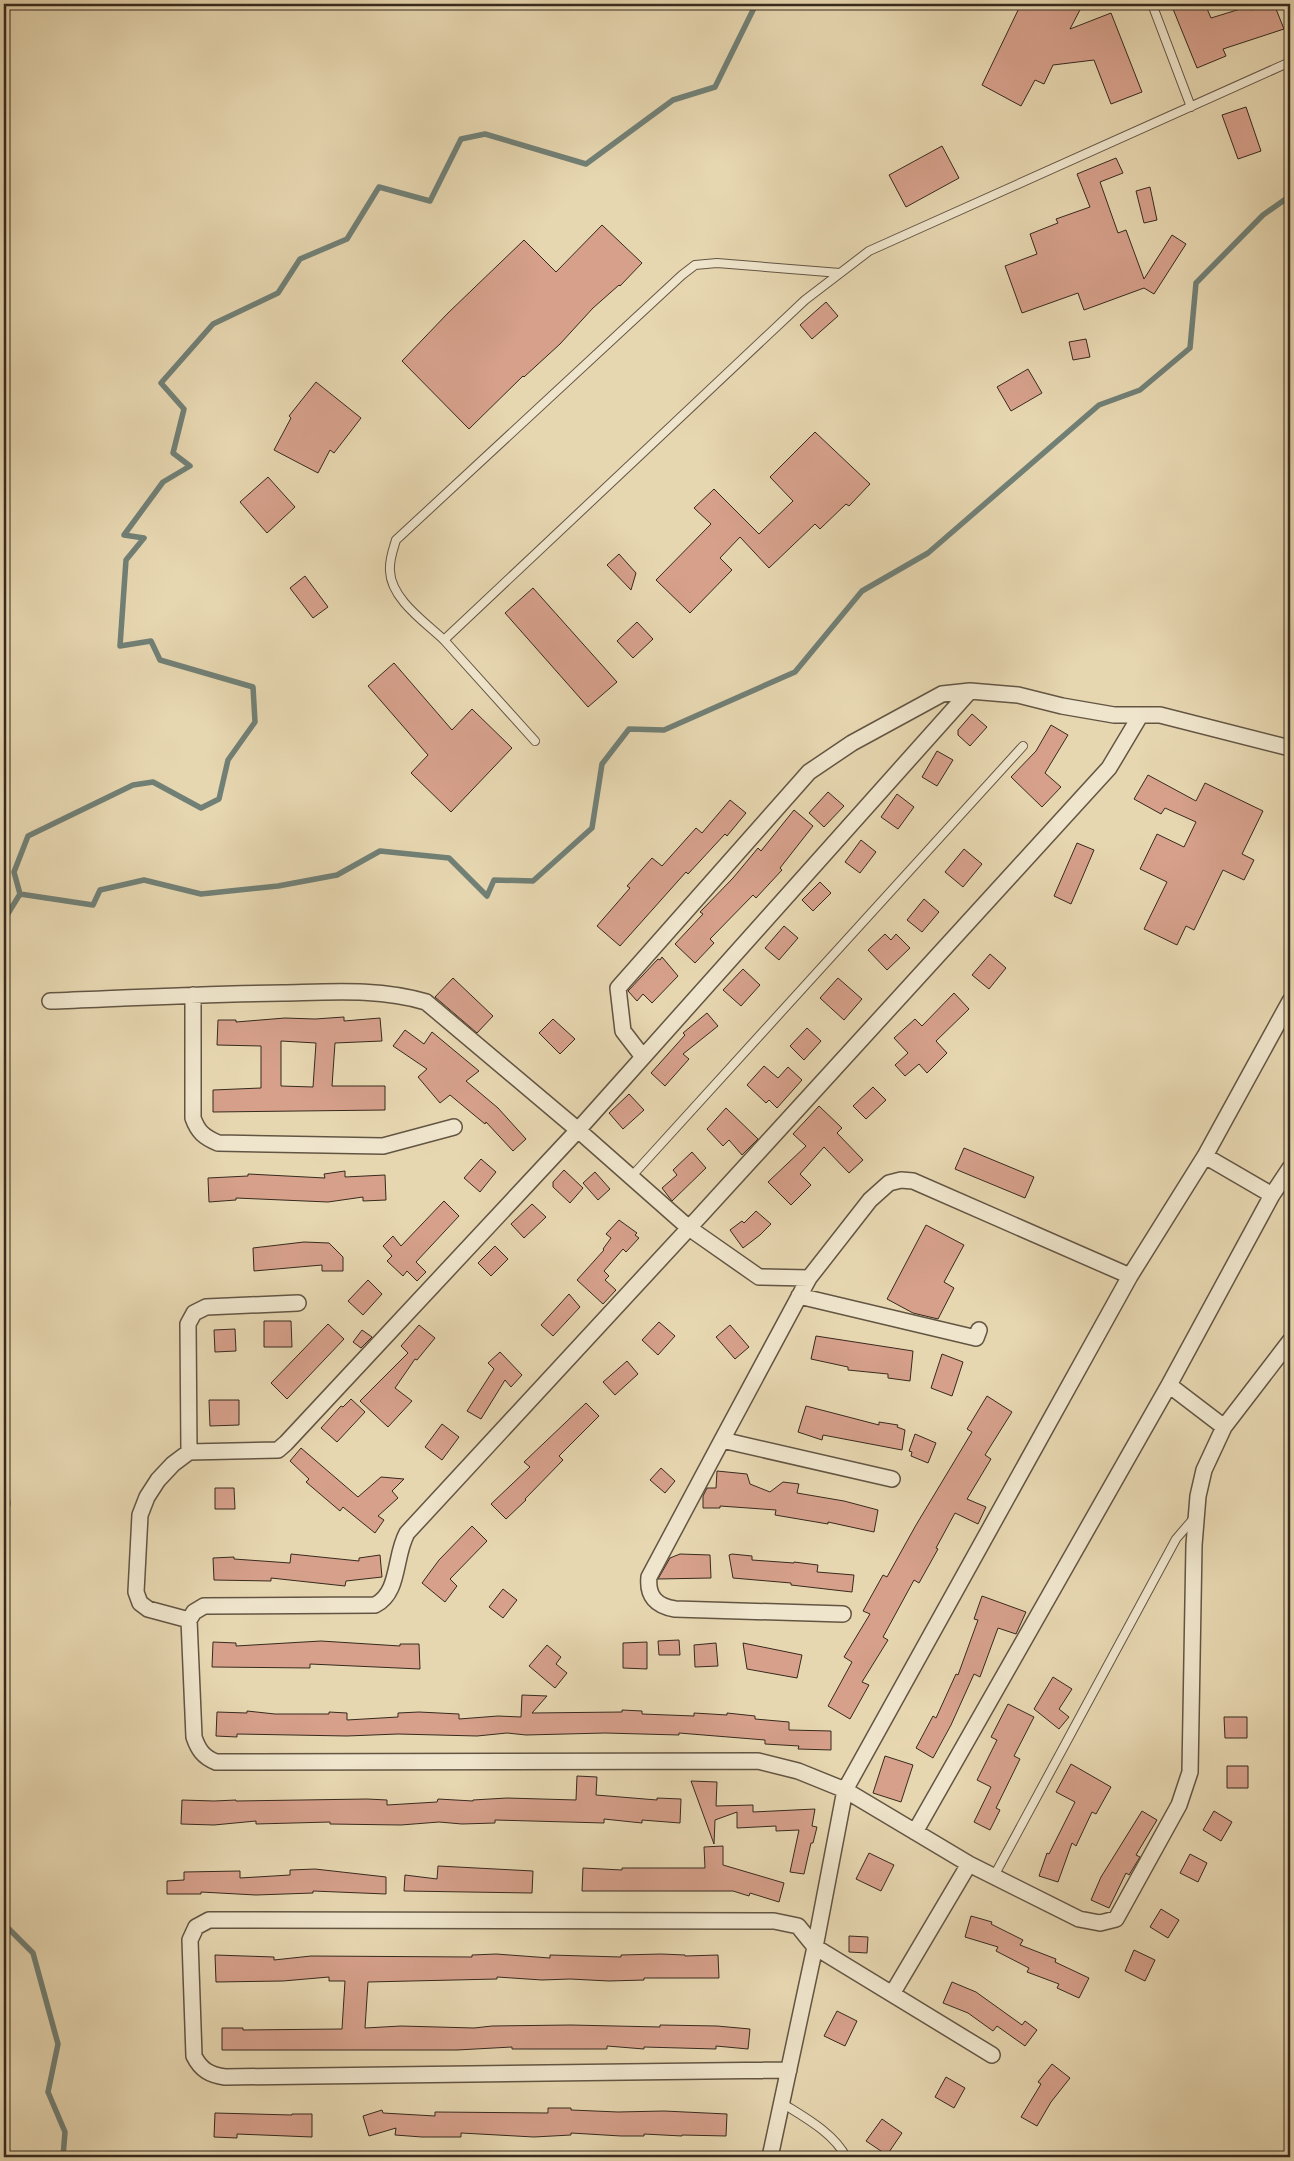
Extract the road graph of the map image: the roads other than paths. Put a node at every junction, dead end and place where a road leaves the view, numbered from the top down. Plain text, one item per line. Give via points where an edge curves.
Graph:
1 (1152, 4) edge
2 (1290, 62) edge
3 (1191, 107) junction
4 (840, 273) junction
5 (444, 640) junction
6 (970, 691) junction
7 (1140, 716) junction
8 (535, 741) dead end
9 (1024, 746) dead end
10 (1290, 748) edge
11 (193, 994) junction
12 (50, 1001) dead end
13 (1290, 1001) edge
14 (643, 1057) junction
15 (454, 1127) dead end
16 (578, 1130) junction
17 (1205, 1156) junction
18 (1290, 1168) edge
19 (631, 1177) junction
20 (1272, 1195) junction
21 (689, 1228) junction
22 (1130, 1276) junction
23 (809, 1278) junction
24 (799, 1296) junction
25 (298, 1303) dead end
26 (979, 1330) dead end
27 (1290, 1341) edge
28 (1169, 1385) junction
29 (1224, 1427) junction
30 (722, 1440) junction
31 (189, 1452) junction
32 (892, 1479) dead end
33 (1196, 1516) junction
34 (843, 1614) dead end
35 (189, 1620) junction
36 (845, 1790) junction
37 (915, 1832) junction
38 (969, 1864) junction
39 (994, 1876) junction
40 (815, 1947) junction
41 (892, 1994) junction
42 (992, 2055) dead end
43 (789, 2070) junction
44 (782, 2103) junction
45 (770, 2157) edge
46 (846, 2157) edge

1 - 3 lane
2 - 3 lane
3 - 4 lane via 907,233 869,252
4 - 5 lane via 805,300
4 - 5 lane via 717,263 695,265 396,540 390,557 395,587 402,599
5 - 8 lane
6 - 7 street via 1018,695 1114,715
6 - 14 street
6 - 14 street via 942,694 852,743 809,772 618,988 623,1030
7 - 10 street via 1160,715
7 - 21 street via 1109,768
9 - 19 lane
11 - 12 street
11 - 15 street via 193,1118 196,1129 205,1138 218,1143 383,1146
11 - 16 street via 365,992 400,995 426,1002
13 - 17 street
14 - 16 street
16 - 19 street
16 - 31 street via 281,1448
17 - 20 street
17 - 22 street
18 - 20 street
19 - 21 street
20 - 28 street
21 - 23 street via 759,1277
21 - 35 street via 406,1533 392,1586 384,1601 375,1605 204,1606
22 - 23 street via 913,1181 901,1180 889,1183 870,1200
22 - 36 street
23 - 24 street
24 - 26 street via 976,1338
24 - 30 street
25 - 31 street via 206,1307 190,1318
27 - 29 street
28 - 29 street
28 - 37 street
29 - 33 street via 1204,1470
30 - 32 street
30 - 34 street via 649,1577 648,1586 654,1602 675,1609
31 - 35 street via 158,1480 140,1515 136,1592 140,1603 148,1610
33 - 39 lane via 1176,1539
33 - 39 street via 1190,1772 1179,1805 1121,1910 1116,1918 1106,1923 1079,1919
35 - 36 street via 194,1737 207,1759 216,1762 758,1761 798,1771
36 - 37 street
36 - 40 street
37 - 38 street
38 - 39 street
38 - 41 street
40 - 41 street
40 - 43 street
40 - 43 street via 798,1926 747,1920 209,1920 196,1927 190,1940 194,2056 198,2065 214,2076
41 - 42 street
43 - 44 street
44 - 45 street
44 - 46 lane via 841,2147

